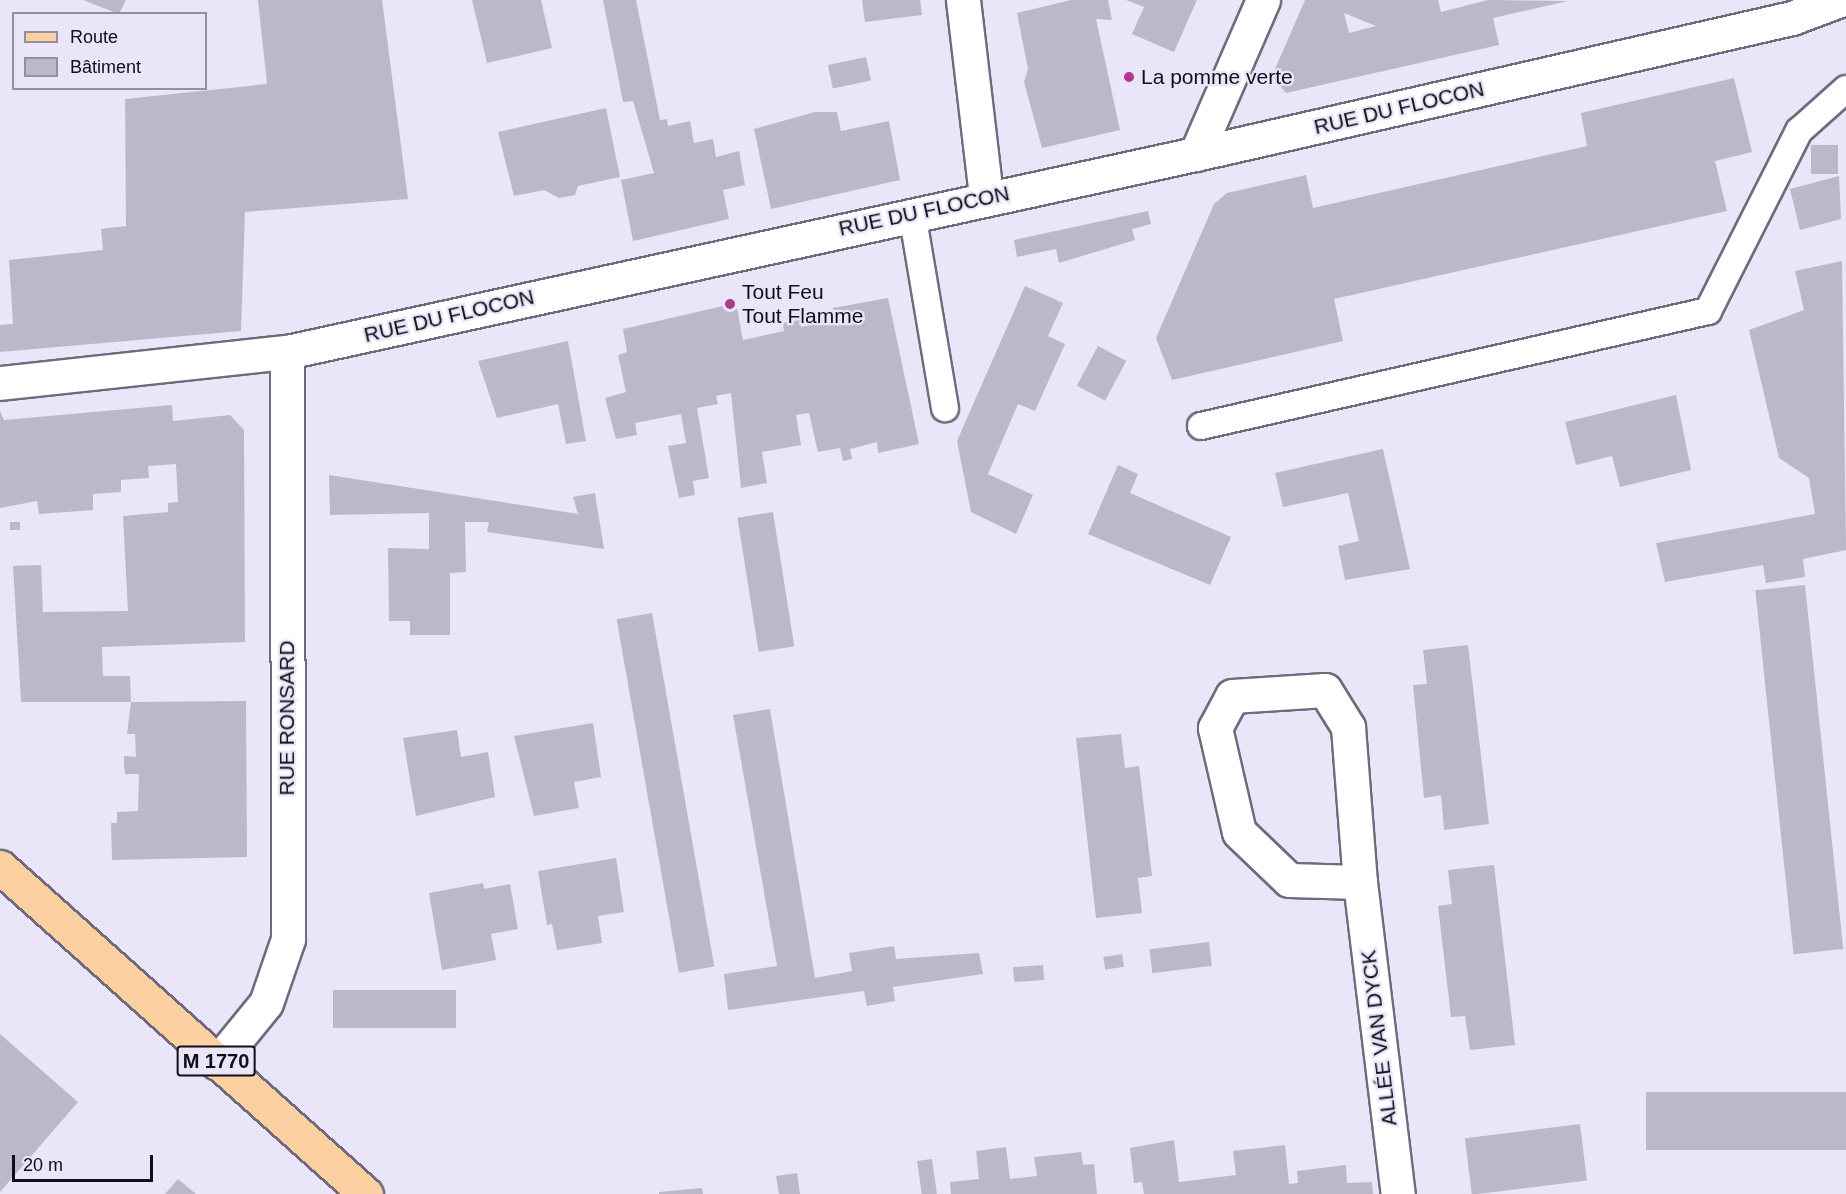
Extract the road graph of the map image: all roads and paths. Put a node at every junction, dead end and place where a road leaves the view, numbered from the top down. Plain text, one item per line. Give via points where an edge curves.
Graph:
1 (963, 0) edge
2 (1263, 0) edge
3 (1840, 0) edge
4 (1846, 89) edge
5 (1196, 154) junction
6 (986, 198) junction
7 (912, 213) junction
8 (287, 352) junction
9 (0, 382) edge
10 (945, 408) dead end
11 (1201, 426) dead end
12 (0, 867) edge
13 (0, 880) edge
14 (1360, 882) junction
15 (65, 929) junction
16 (217, 1062) junction
17 (366, 1194) edge
18 (1398, 1194) edge

1 - 6 street
2 - 5 street
3 - 5 street, RUE DU FLOCON via 1792,18
4 - 11 lane via 1799,131 1708,310
5 - 6 street, RUE DU FLOCON
6 - 7 street, RUE DU FLOCON
7 - 8 street, RUE DU FLOCON
7 - 10 lane
8 - 9 street, RUE DU FLOCON
8 - 16 street, RUE RONSARD via 288,939 266,1004
12 - 15 main road, M 1770
13 - 15 main road, M 1770
14 - 14 street, ALLÉE VAN DYCK via 1348,727 1325,690 1232,696 1215,728 1239,832 1289,880
14 - 18 street, ALLÉE VAN DYCK
15 - 16 main road, M 1770
16 - 17 main road, M 1770

